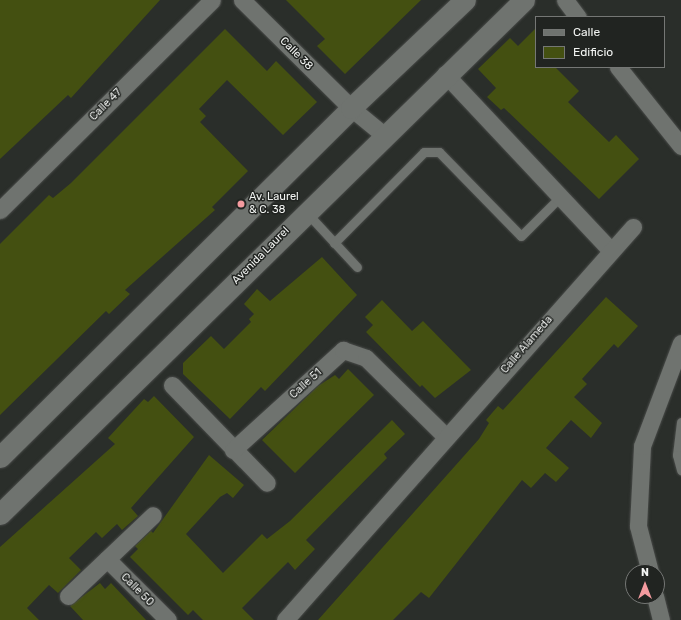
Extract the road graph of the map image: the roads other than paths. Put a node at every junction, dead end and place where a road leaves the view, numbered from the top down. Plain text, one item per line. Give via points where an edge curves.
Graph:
1 (212, 0) edge
2 (242, 0) edge
3 (465, 0) edge
4 (524, 0) edge
5 (565, 0) edge
6 (577, 16) edge
7 (619, 68) edge
8 (446, 74) junction
9 (351, 108) junction
10 (384, 135) junction
11 (681, 146) edge
12 (560, 197) junction
13 (0, 210) edge
14 (306, 212) junction
15 (633, 227) dead end
16 (334, 243) junction
17 (610, 250) junction
18 (357, 267) dead end
19 (681, 343) edge
20 (172, 385) dead end
21 (681, 422) edge
22 (446, 437) junction
23 (234, 450) junction
24 (0, 457) edge
25 (681, 470) edge
26 (267, 483) dead end
27 (0, 514) edge
28 (153, 515) dead end
29 (107, 559) junction
30 (648, 564) edge
31 (68, 596) dead end
32 (657, 604) edge
33 (168, 620) edge
34 (285, 620) edge
35 (661, 620) edge

1 - 13 street, Calle 47
2 - 9 street, Calle 38
3 - 9 street
4 - 8 street, Avenida Laurel
5 - 6 street
7 - 11 street
8 - 10 street, Avenida Laurel
8 - 12 street
9 - 10 street, Calle 38
9 - 24 street
10 - 14 street, Avenida Laurel
12 - 16 lane via 521,236 439,152 424,152
12 - 17 street
14 - 16 lane
14 - 27 street, Avenida Laurel
15 - 17 street, Calle Alameda
16 - 18 lane
17 - 22 street, Calle Alameda
19 - 30 street via 642,446 638,526
20 - 23 street
21 - 25 lane via 677,455
22 - 23 street, Calle 51 via 366,358 343,350
22 - 34 street, Calle Alameda
23 - 26 street
28 - 29 street
29 - 31 street
29 - 33 street, Calle 50
32 - 35 street

